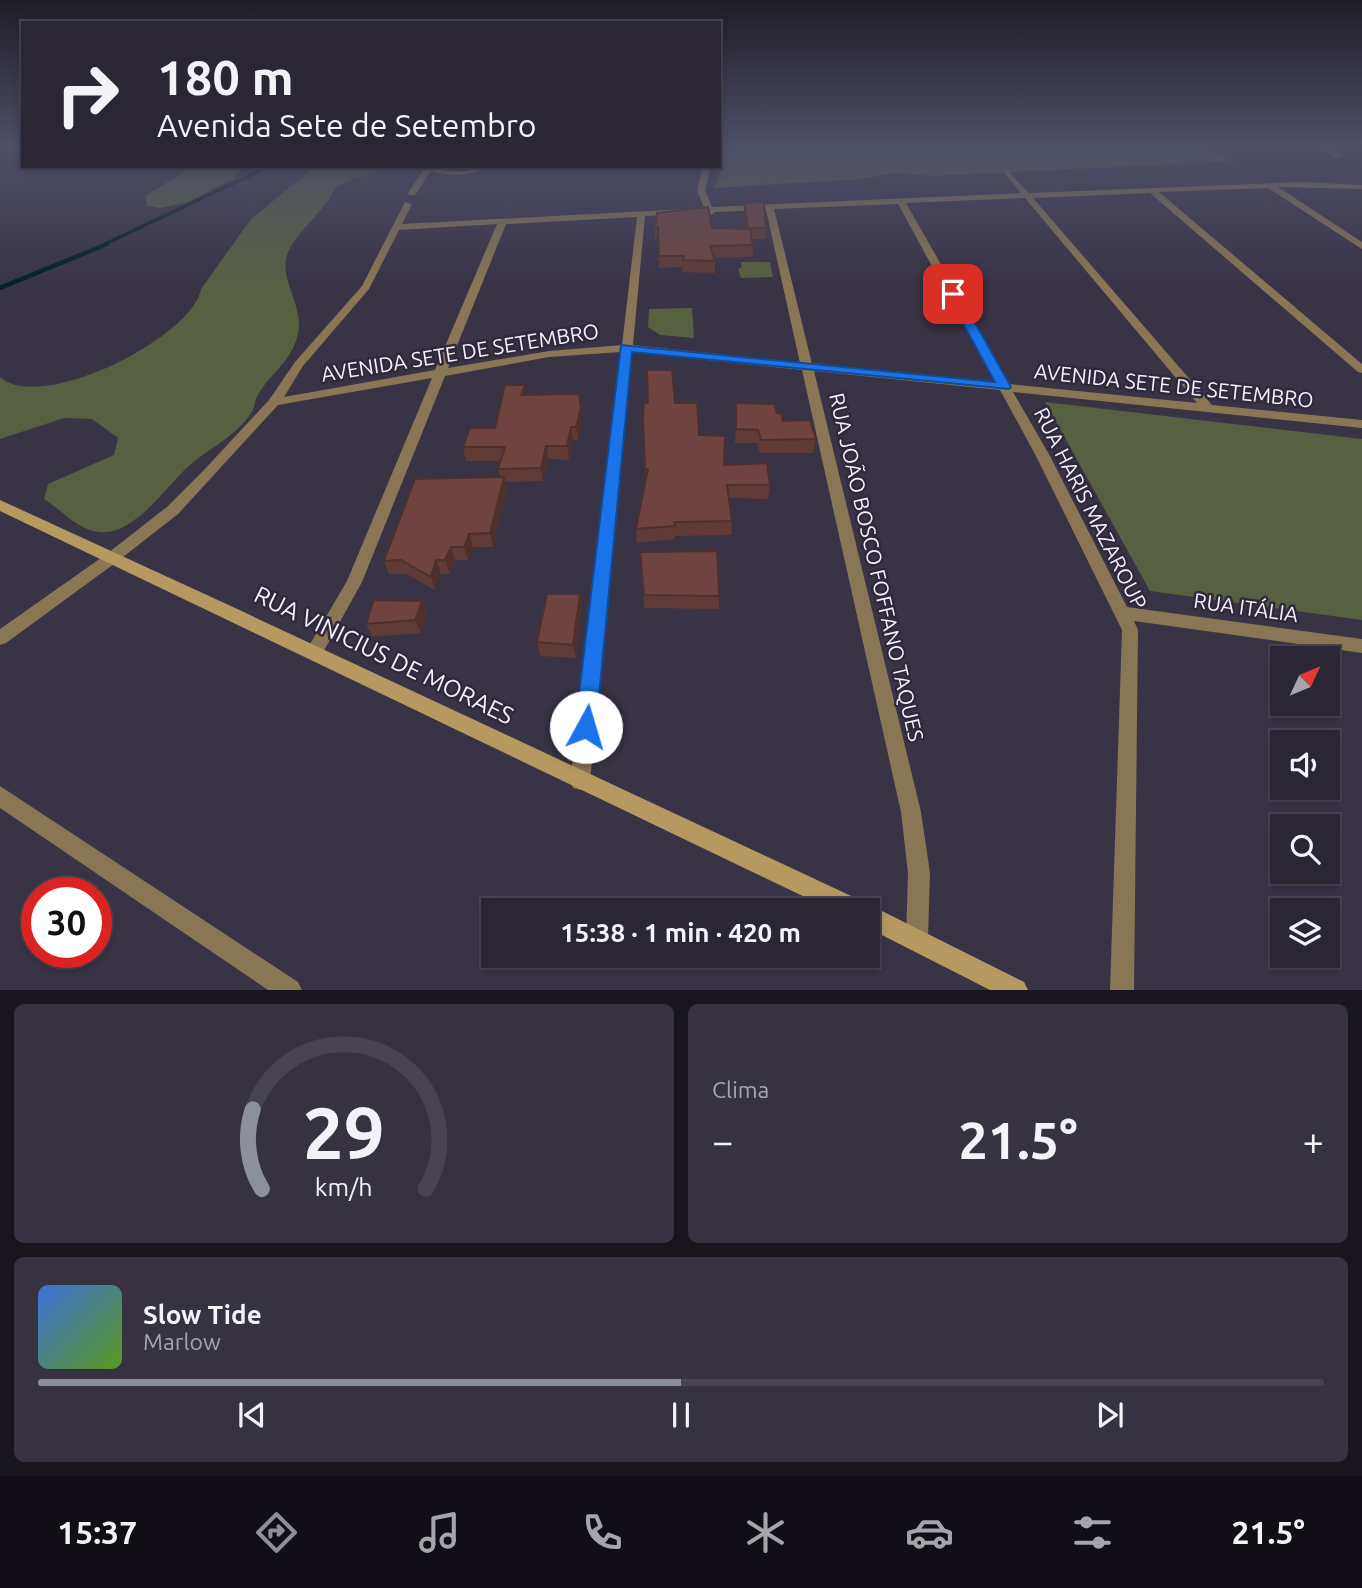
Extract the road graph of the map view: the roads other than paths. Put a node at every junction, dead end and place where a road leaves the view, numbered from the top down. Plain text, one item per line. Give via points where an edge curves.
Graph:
1 (413, 192) edge
2 (699, 192) edge
3 (1026, 192) edge
4 (1129, 192) edge
5 (1154, 192) edge
6 (1280, 192) edge
7 (1031, 197) junction
8 (901, 202) junction
9 (771, 208) junction
10 (710, 212) junction
11 (641, 216) junction
12 (502, 222) junction
13 (398, 227) junction
14 (1362, 246) edge
15 (626, 348) junction
16 (809, 365) junction
17 (1362, 370) edge
18 (443, 372) junction
19 (1005, 387) junction
20 (274, 402) junction
21 (1208, 408) junction
22 (1362, 424) edge
23 (0, 505) edge
24 (113, 557) junction
25 (1123, 613) junction
26 (0, 638) edge
27 (1362, 646) edge
28 (315, 651) junction
29 (580, 781) junction
30 (0, 796) edge
31 (830, 898) edge
32 (880, 921) edge
33 (917, 938) junction
34 (290, 989) edge
35 (1016, 989) edge
36 (1122, 989) edge

1 - 13 street
2 - 10 street
3 - 7 street
4 - 7 street
5 - 17 street
6 - 14 street
7 - 8 street
7 - 21 street
8 - 9 street
8 - 19 street, RUA HARIS MAZAROUP
9 - 10 street
9 - 16 street, RUA JOÃO BOSCO FOFFANO TAQUES
10 - 11 street
11 - 12 street
11 - 15 street
12 - 13 street
12 - 18 street
13 - 20 street via 366,287 299,364
15 - 16 street, AVENIDA SETE DE SETEMBRO
15 - 18 street, AVENIDA SETE DE SETEMBRO via 573,350
15 - 29 street
16 - 19 street, AVENIDA SETE DE SETEMBRO
16 - 33 street, RUA JOÃO BOSCO FOFFANO TAQUES via 911,812 919,873
18 - 20 street, AVENIDA SETE DE SETEMBRO
18 - 28 street via 354,582
19 - 21 street, AVENIDA SETE DE SETEMBRO
19 - 25 street, RUA HARIS MAZAROUP
20 - 24 street via 173,510
21 - 22 street, AVENIDA SETE DE SETEMBRO
23 - 24 street, RUA VINICIUS DE MORAES
24 - 26 street
24 - 28 street, RUA VINICIUS DE MORAES
25 - 27 street, RUA ITÁLIA
25 - 36 street, RUA HARIS MAZAROUP via 1131,647
28 - 29 street, RUA VINICIUS DE MORAES
29 - 31 street, RUA VINICIUS DE MORAES
30 - 34 street
32 - 33 street
33 - 35 street

